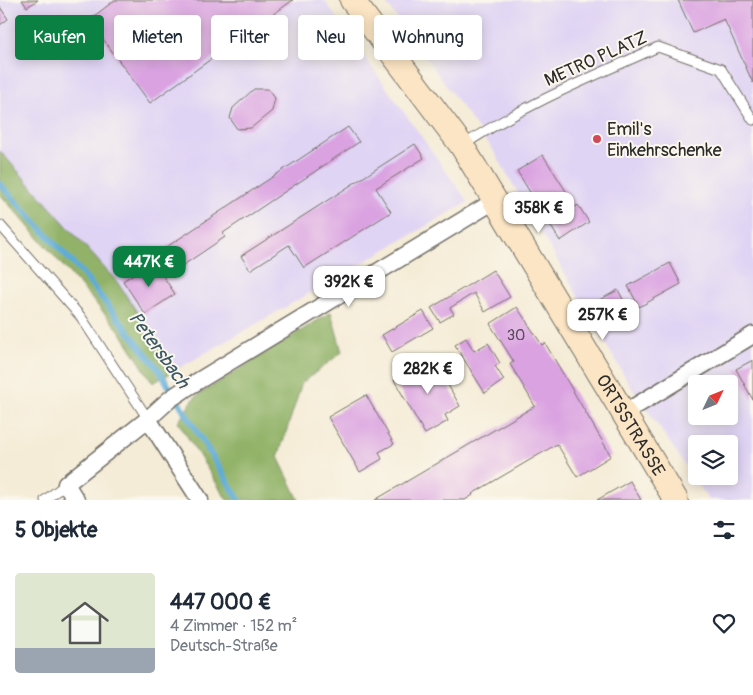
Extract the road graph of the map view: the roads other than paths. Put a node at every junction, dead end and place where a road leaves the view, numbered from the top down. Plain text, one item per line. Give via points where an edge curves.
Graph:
1 (352, 0) edge
2 (753, 120) edge
3 (462, 146) junction
4 (496, 200) junction
5 (0, 225) edge
6 (753, 336) edge
7 (624, 414) junction
8 (148, 419) junction
9 (66, 484) junction
10 (45, 500) edge
11 (76, 500) edge
12 (200, 500) edge
13 (676, 500) edge

1 - 3 main road, ORTSSTRASSE
2 - 3 lane, METRO PLATZ via 721,69 658,47 557,93
3 - 4 main road, ORTSSTRASSE
4 - 7 main road, ORTSSTRASSE
4 - 8 street via 185,389
5 - 8 lane via 81,317
6 - 7 street
7 - 13 main road, ORTSSTRASSE
8 - 9 street
8 - 12 street
9 - 10 lane
9 - 11 street

